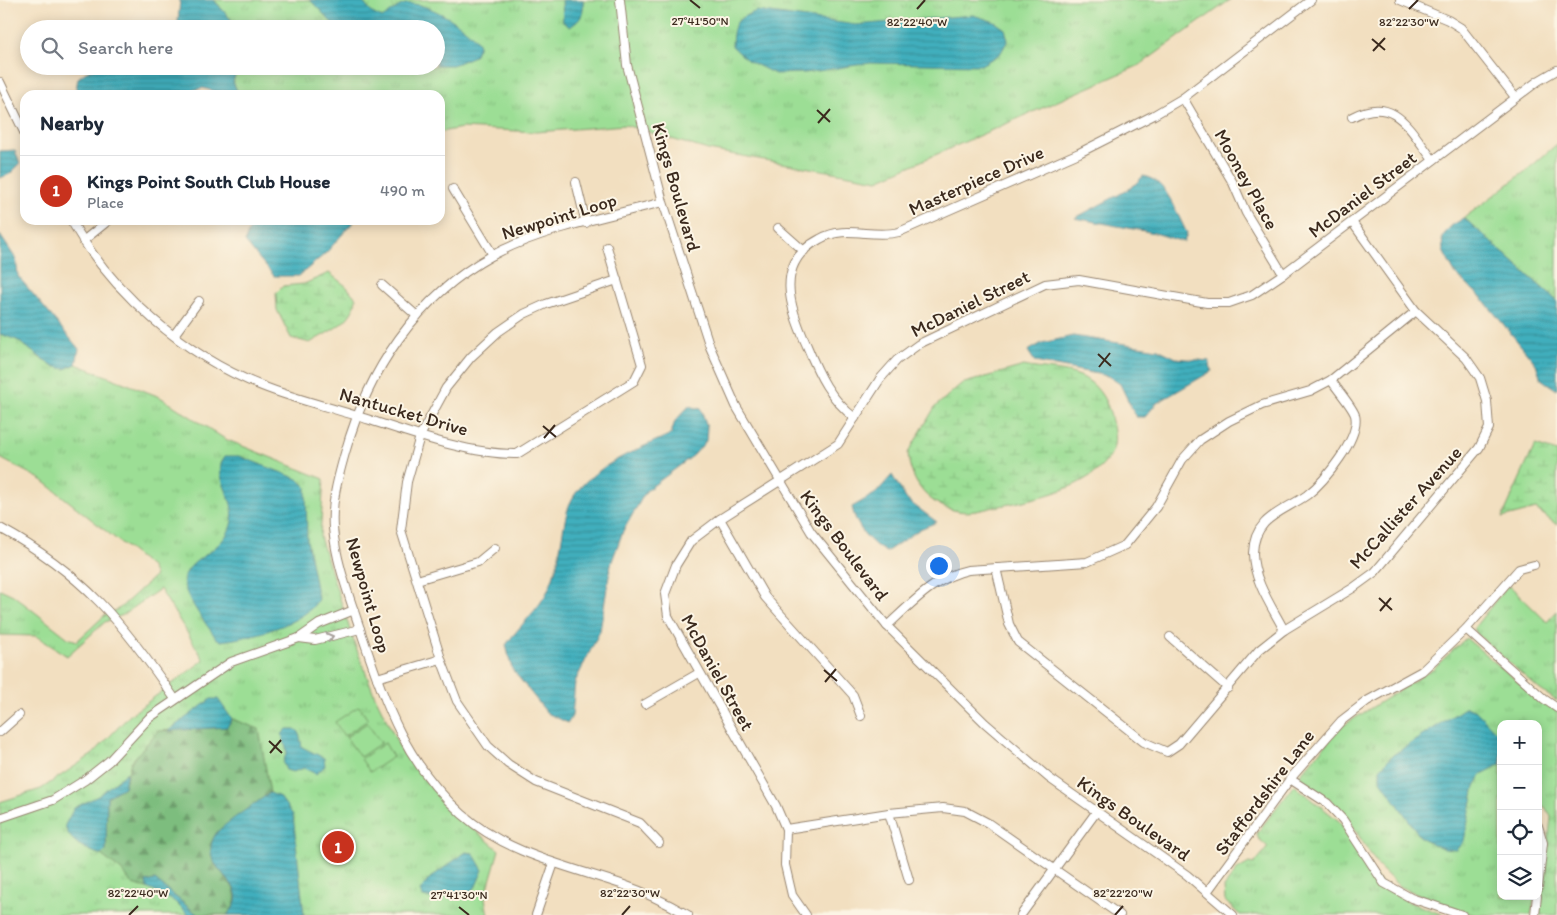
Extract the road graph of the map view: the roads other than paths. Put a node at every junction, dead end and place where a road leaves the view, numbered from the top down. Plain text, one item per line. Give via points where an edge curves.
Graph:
1 (620, 0) edge
2 (1311, 0) edge
3 (1400, 0) edge
4 (1557, 70) edge
5 (0, 82) edge
6 (1515, 97) junction
7 (1183, 98) junction
8 (1352, 117) dead end
9 (20, 124) edge
10 (1433, 160) junction
11 (576, 182) dead end
12 (452, 189) dead end
13 (663, 202) junction
14 (1352, 222) junction
15 (586, 223) junction
16 (74, 225) edge
17 (103, 225) edge
18 (778, 228) dead end
19 (83, 241) junction
20 (607, 246) dead end
21 (804, 251) junction
22 (493, 255) junction
23 (1283, 274) junction
24 (618, 280) junction
25 (382, 286) dead end
26 (199, 301) dead end
27 (1416, 311) junction
28 (417, 316) junction
29 (174, 335) junction
30 (1331, 380) junction
31 (356, 415) junction
32 (855, 418) junction
33 (420, 436) junction
34 (780, 482) junction
35 (720, 519) junction
36 (0, 528) edge
37 (495, 548) dead end
38 (1534, 565) dead end
39 (996, 568) junction
40 (417, 580) junction
41 (354, 610) junction
42 (887, 626) junction
43 (360, 629) junction
44 (1466, 629) junction
45 (1284, 630) junction
46 (1170, 637) dead end
47 (299, 638) junction
48 (441, 659) junction
49 (699, 672) junction
50 (376, 678) junction
51 (1228, 688) junction
52 (175, 699) junction
53 (645, 704) dead end
54 (1557, 708) edge
55 (19, 715) dead end
56 (861, 716) dead end
57 (0, 732) edge
58 (1290, 779) junction
59 (1097, 811) junction
60 (889, 813) junction
61 (0, 818) edge
62 (786, 830) junction
63 (1542, 840) edge
64 (659, 843) dead end
65 (1542, 852) edge
66 (554, 863) junction
67 (1054, 870) junction
68 (909, 880) dead end
69 (1207, 892) junction
70 (1537, 900) edge
71 (536, 915) edge
72 (688, 915) edge
73 (806, 915) edge
74 (1021, 915) edge
75 (1120, 915) edge
76 (1233, 915) edge
77 (1462, 915) edge
78 (1535, 915) edge

1 - 13 street, Kings Boulevard via 627,65
2 - 7 street, Masterpiece Drive
3 - 6 street via 1461,28
4 - 6 street, McDaniel Street
5 - 9 street
6 - 10 street, McDaniel Street
7 - 21 street, Masterpiece Drive via 1079,153 907,229 882,234 838,232 819,239
7 - 23 street, Mooney Place
8 - 10 street via 1370,109 1392,113 1406,124
10 - 14 street, McDaniel Street
11 - 15 street
12 - 22 street
13 - 15 street, Newpoint Loop
13 - 34 street, Kings Boulevard via 710,347 736,406
14 - 23 street, McDaniel Street
14 - 27 street, McCallister Avenue
15 - 22 street, Newpoint Loop via 526,239
16 - 19 street, Nantucket Drive
17 - 19 street
18 - 21 street
19 - 29 street, Nantucket Drive via 117,283
20 - 24 street, Nantucket Drive
21 - 32 street, Masterpiece Drive via 790,280 791,310 829,393
22 - 28 street, Newpoint Loop via 461,275
23 - 32 street, McDaniel Street via 1252,295 1207,304 1079,280 1045,284 908,352 880,379
24 - 33 street via 546,304 498,332 471,357 446,388
24 - 33 street, Nantucket Drive via 642,365 634,381 517,454 500,454
25 - 28 street
26 - 29 street
27 - 30 street
27 - 45 street, McCallister Avenue via 1466,358 1480,378 1487,401 1489,428 1479,448 1375,572
28 - 31 street, Newpoint Loop via 377,371
29 - 31 street, Nantucket Drive via 208,358 262,386
30 - 39 street via 1310,391 1262,405 1200,440 1182,460 1156,508 1125,545 1087,562
30 - 45 street via 1355,415 1353,436 1340,458 1309,494 1269,518 1257,531 1253,554 1260,585
31 - 33 street, Nantucket Drive
31 - 41 street, Newpoint Loop via 334,494 333,526 336,551
32 - 34 street, McDaniel Street via 838,444
33 - 40 street via 407,482 401,530
34 - 35 street, McDaniel Street
34 - 42 street, Kings Boulevard via 811,532
35 - 49 street, McDaniel Street via 691,541 676,565 665,594 668,616
35 - 56 street via 765,597 853,695
36 - 52 street via 42,552 88,588 132,637
37 - 40 street via 478,562
38 - 44 street, Staffordshire Lane via 1519,569
39 - 42 street via 950,574
39 - 51 street, McCallister Avenue via 1009,624 1018,642 1144,742 1168,752 1180,744
40 - 48 street
41 - 43 street, Newpoint Loop
41 - 47 street via 320,624
42 - 59 street, Kings Boulevard via 985,722 1049,778
47 -> 43 street via 315,640
43 - 50 street, Newpoint Loop
44 - 54 street
44 - 58 street, Staffordshire Lane via 1422,671 1367,701 1341,721
45 - 51 street, McCallister Avenue via 1259,650
46 - 51 street
47 - 52 street via 231,662
48 - 50 street
48 - 64 street via 457,701 488,746 508,764 536,782 640,823
49 - 53 street
49 - 62 street, McDaniel Street via 776,806
50 - 66 street, Newpoint Loop via 397,731 440,793 489,834
52 - 61 street via 143,724 109,761 85,780 53,800
55 - 57 street
58 - 69 street, Staffordshire Lane
58 - 77 street via 1327,803 1343,820 1384,882 1411,898
59 - 67 street
59 - 69 street, Kings Boulevard
60 - 62 street
60 - 67 street via 943,808 965,811 988,823
60 - 68 street
62 - 73 street, McDaniel Street via 785,864 792,895
63 - 65 street
66 - 71 street
66 - 72 street, Newpoint Loop via 657,898
67 - 74 street
67 - 75 street
69 - 76 street, Kings Boulevard
70 - 78 street

